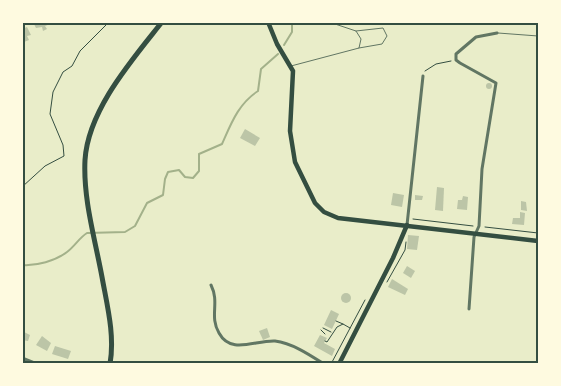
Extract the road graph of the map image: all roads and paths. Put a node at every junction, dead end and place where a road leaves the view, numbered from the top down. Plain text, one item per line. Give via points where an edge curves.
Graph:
1 (109, 22) edge
2 (162, 22) edge
3 (268, 22) edge
4 (329, 22) edge
5 (356, 31) junction
6 (497, 32) joint
7 (538, 36) edge
8 (359, 48) junction
9 (456, 60) junction
10 (291, 66) junction
11 (423, 76) joint
12 (22, 187) edge
13 (408, 219) junction
14 (407, 225) junction
15 (479, 226) junction
16 (476, 233) junction
17 (538, 233) edge
18 (406, 241) dead end
19 (538, 241) edge
20 (387, 282) dead end
21 (210, 285) dead end
22 (370, 303) junction
23 (469, 309) dead end
24 (336, 321) dead end
25 (343, 324) junction
26 (350, 328) junction
27 (332, 333) junction
28 (325, 334) dead end
29 (325, 341) dead end
30 (22, 358) edge
31 (37, 364) edge
32 (110, 364) edge
33 (324, 364) edge
34 (331, 364) edge
35 (339, 364) edge

1 - 12 path via 80,51 72,66 63,72 53,92 50,114 64,145 64,156 45,166
2 - 32 main road via 104,103 93,124 85,159 92,222 110,324
3 - 10 main road
4 - 5 lane
5 - 8 lane via 361,39
5 - 8 lane via 384,28 387,36 382,44
6 - 7 lane
6 - 9 street via 467,43 456,54
8 - 10 lane
9 - 11 path via 436,64 425,70
9 - 15 street via 496,83 482,169
10 - 14 main road via 294,78 290,104 291,146 299,173 315,203 324,212 338,218
11 - 13 street
13 - 14 street
13 - 15 path
14 - 16 main road
14 - 22 main road
15 - 16 street
15 - 17 path
16 - 19 main road
16 - 23 street
18 - 20 path via 405,250
21 - 33 street via 217,302 214,322 226,342 233,346 276,341
22 - 26 path via 364,300
22 - 35 main road
24 - 25 path
25 - 26 path
25 - 27 path
26 - 34 path
27 - 28 path via 322,329
27 - 29 path
30 - 31 street

